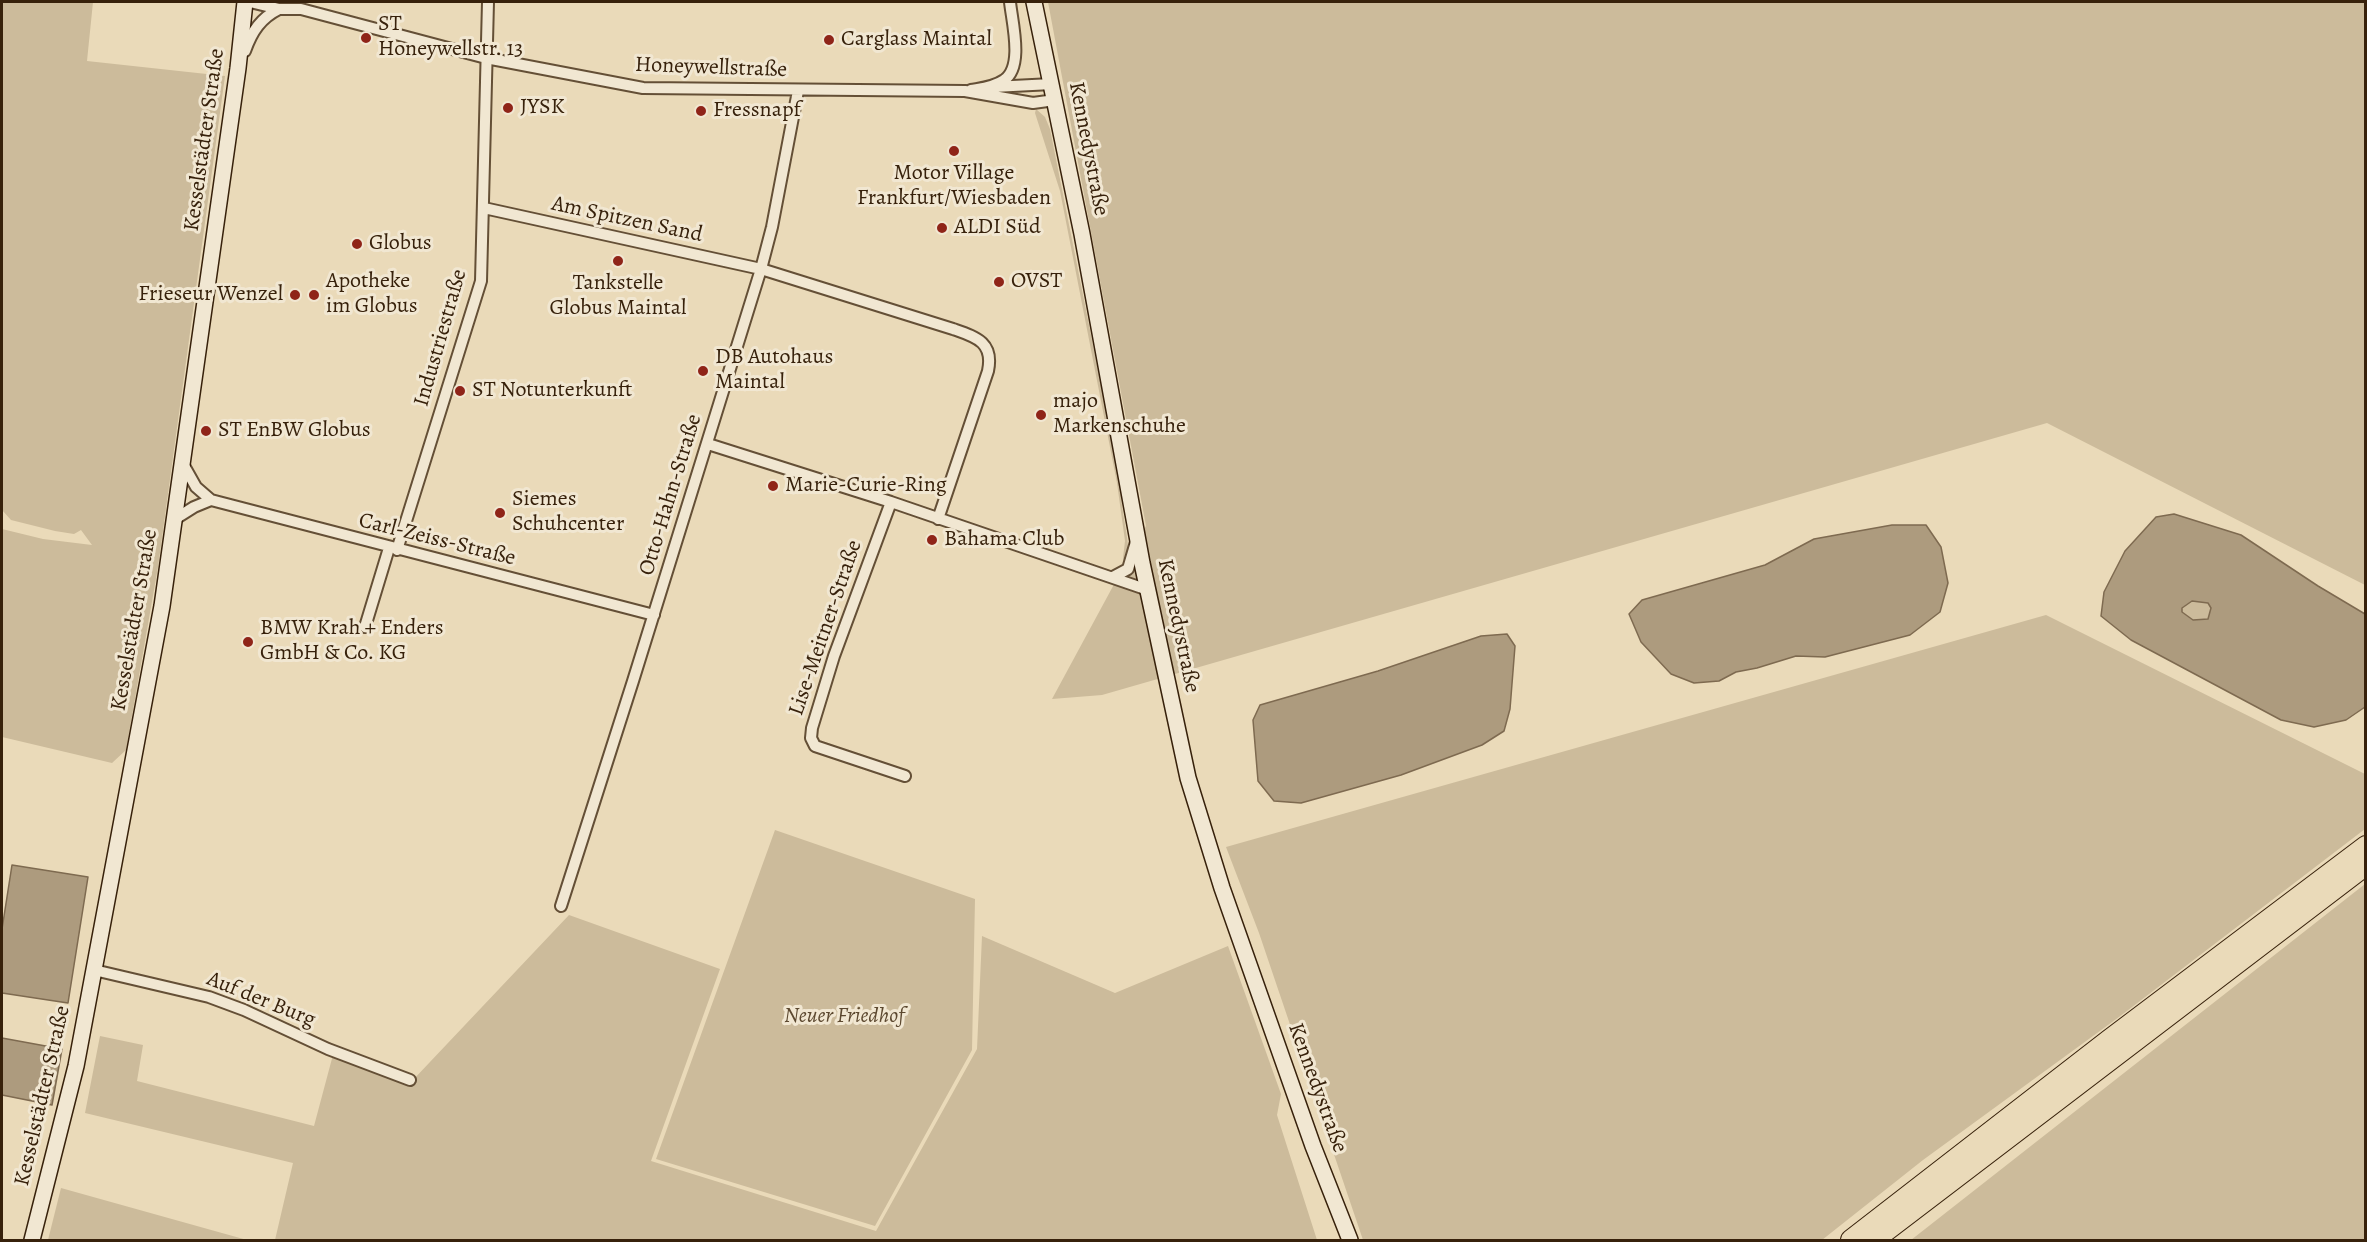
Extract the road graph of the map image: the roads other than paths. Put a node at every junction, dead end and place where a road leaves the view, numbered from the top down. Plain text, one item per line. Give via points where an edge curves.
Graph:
1 (245, 2) edge
2 (250, 2) edge
3 (488, 2) edge
4 (1010, 2) edge
5 (1034, 2) edge
6 (296, 5) edge
7 (279, 9) junction
8 (486, 58) junction
9 (238, 68) junction
10 (986, 87) junction
11 (798, 91) junction
12 (965, 91) junction
13 (1054, 92) junction
14 (484, 208) junction
15 (761, 269) junction
16 (708, 444) junction
17 (183, 464) junction
18 (211, 500) junction
19 (891, 502) junction
20 (175, 519) junction
21 (938, 519) junction
22 (1137, 536) junction
23 (393, 549) junction
24 (1113, 577) junction
25 (1148, 590) junction
26 (654, 615) junction
27 (365, 627) dead end
28 (905, 776) dead end
29 (2366, 846) edge
30 (2366, 865) edge
31 (561, 906) dead end
32 (94, 970) junction
33 (410, 1080) dead end
34 (32, 1240) edge
35 (1350, 1240) edge
36 (1851, 1240) edge
37 (1874, 1240) edge

1 - 9 main road, Kesselstädter Straße
2 - 7 street, Honeywellstraße
3 - 8 street, Industriestraße
4 - 10 street via 1014,65 1007,78
5 - 13 main road, Kennedystraße
6 - 7 street, Honeywellstraße
6 - 8 street, Honeywellstraße
7 - 9 street via 260,21
8 - 11 street, Honeywellstraße via 643,88
8 - 14 street, Industriestraße
9 - 17 main road, Kesselstädter Straße
10 - 12 street
10 - 13 street
11 - 12 street, Honeywellstraße
11 - 15 street, Otto-Hahn-Straße
12 - 13 street, Honeywellstraße via 1033,103
13 - 22 main road, Kennedystraße
14 - 15 street, Am Spitzen Sand
14 - 23 street, Industriestraße via 480,288
15 - 16 street, Otto-Hahn-Straße
15 - 21 street via 953,329 985,345 990,357 988,371
16 - 19 street
16 - 26 street, Otto-Hahn-Straße
17 - 18 street via 196,487
17 - 20 main road, Kesselstädter Straße
18 - 20 street
18 - 23 street, Carl-Zeiss-Straße
19 - 21 street
19 - 28 street, Lise-Meitner-Straße via 834,656 811,738 815,746
20 - 32 main road, Kesselstädter Straße
21 - 24 street
22 - 24 street via 1128,569
22 - 25 main road, Kennedystraße
23 - 26 street, Carl-Zeiss-Straße
23 - 27 street, Industriestraße
24 - 25 street
25 - 35 main road, Kennedystraße via 1175,724 1212,859
26 - 31 street, Otto-Hahn-Straße
29 - 36 highway
30 - 37 highway
32 - 33 street, Auf der Burg via 209,997
32 - 34 main road, Kesselstädter Straße via 76,1066

